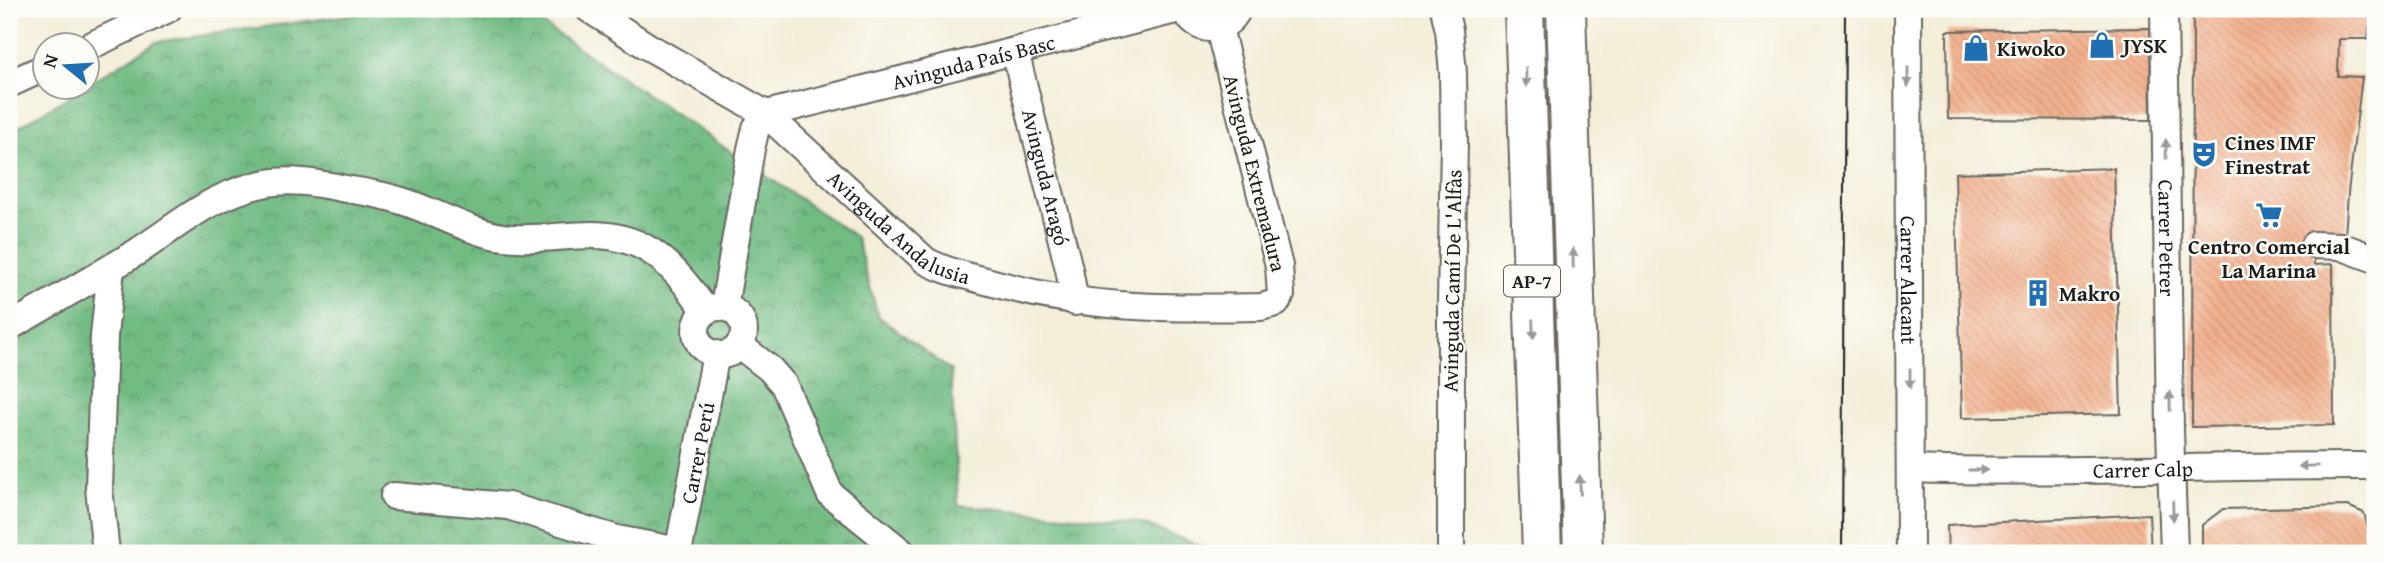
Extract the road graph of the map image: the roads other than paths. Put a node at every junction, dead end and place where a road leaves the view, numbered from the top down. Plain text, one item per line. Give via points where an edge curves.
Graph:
1 (168, 9) edge
2 (589, 9) edge
3 (1180, 9) edge
4 (1185, 9) edge
5 (1238, 9) edge
6 (1444, 9) edge
7 (1524, 9) edge
8 (1566, 9) edge
9 (1908, 9) edge
10 (2164, 9) edge
11 (1219, 28) junction
12 (102, 40) edge
13 (1015, 51) junction
14 (32, 74) edge
15 (9, 85) edge
16 (766, 114) junction
17 (2314, 245) dead end
18 (2375, 259) edge
19 (111, 268) junction
20 (1075, 302) junction
21 (1261, 307) joint
22 (715, 309) junction
23 (9, 327) edge
24 (728, 350) junction
25 (2375, 468) edge
26 (1910, 469) junction
27 (2171, 469) junction
28 (394, 496) dead end
29 (679, 552) edge
30 (106, 553) edge
31 (903, 553) edge
32 (1451, 553) edge
33 (1542, 553) edge
34 (1583, 553) edge
35 (1910, 553) edge
36 (2174, 553) edge

1 - 12 street
2 - 16 street, Avinguda Andalusia
3 - 13 street, Avinguda País Basc
4 - 11 street via 1199,26
5 - 11 street via 1233,19
6 - 32 street, Avinguda Camí De L'Alfàs via 1453,73 1454,142
7 -> 33 highway, AP-7
34 -> 8 highway, AP-7
9 -> 26 street, Carrer Alacant
27 -> 10 street, Carrer Petrer
11 - 21 street, Avinguda Extremadura via 1282,283 1276,303
13 - 16 street, Avinguda País Basc
13 - 20 street, Avinguda Aragó
14 - 15 street
16 - 20 street, Avinguda Andalusia via 926,261 1000,285
16 - 22 street via 756,128
17 - 18 street via 2340,246
19 - 22 street via 207,203 250,187 290,181 380,195 494,236 556,239 593,235 635,242 671,266
19 - 23 street
19 - 30 street via 99,488
20 - 21 street, Avinguda Andalusia via 1161,309
22 - 24 street via 737,313 741,319 744,335
22 - 24 street via 697,322 697,338 706,351
24 - 29 street, Carrer Perú
24 - 31 street via 770,369 789,392 830,494
25 -> 27 street, Carrer Calp
26 -> 27 street, Carrer Calp
26 - 35 street, Carrer Alacant
27 -> 36 street, Carrer Petrer
28 - 29 street via 509,506 617,539

